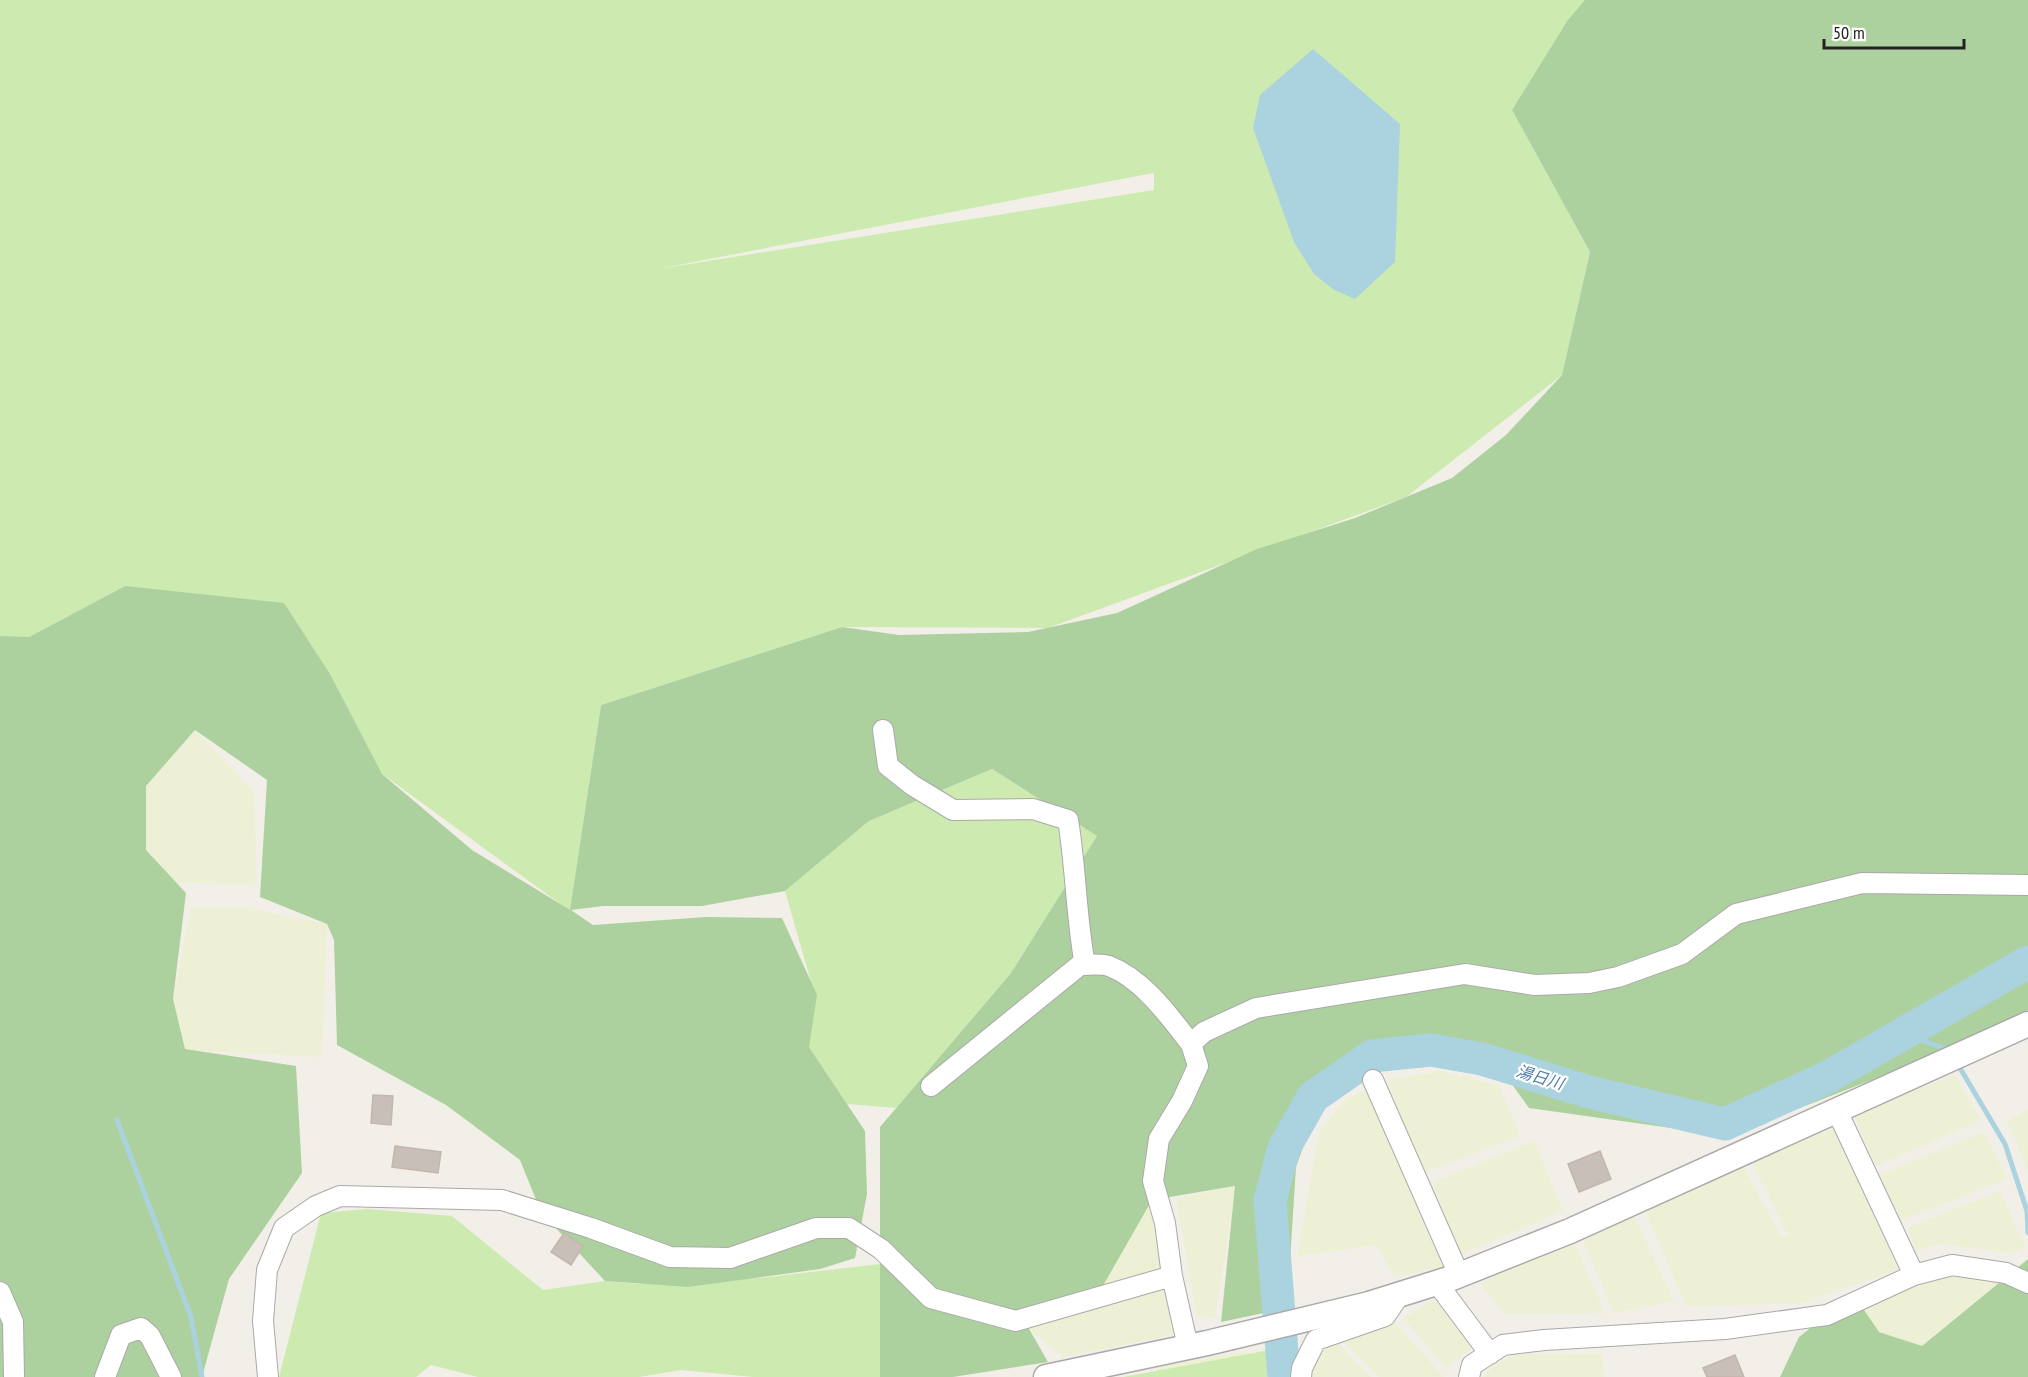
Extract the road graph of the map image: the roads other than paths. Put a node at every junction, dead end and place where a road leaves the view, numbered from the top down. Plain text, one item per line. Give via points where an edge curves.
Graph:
1 (883, 730) dead end
2 (2028, 885) edge
3 (1085, 965) junction
4 (2028, 1024) edge
5 (1191, 1044) junction
6 (1373, 1080) dead end
7 (931, 1086) dead end
8 (1837, 1111) junction
9 (1459, 1275) junction
10 (1914, 1275) junction
11 (1172, 1276) junction
12 (1437, 1283) junction
13 (2028, 1283) edge
14 (0, 1292) edge
15 (1400, 1294) junction
16 (1197, 1345) junction
17 (1490, 1354) junction
18 (14, 1377) edge
19 (105, 1377) edge
20 (171, 1377) edge
21 (267, 1377) edge
22 (1046, 1377) edge
23 (1301, 1377) edge
24 (1469, 1377) edge

1 - 3 street via 888,766 953,810 1033,809 1068,820
2 - 5 street via 1862,883 1736,914 1682,954 1618,977 1589,983 1535,985 1465,975 1256,1008 1204,1032
3 - 5 street via 1108,966 1135,982
3 - 7 street via 1080,965
4 - 8 street
5 - 11 street via 1198,1065 1159,1139 1153,1181 1165,1223
6 - 9 street
8 - 9 street via 1570,1231
8 - 10 street
9 - 12 street
10 - 13 street via 1952,1265 2006,1273
10 - 17 street via 1827,1315 1725,1329 1544,1340 1503,1345
11 - 16 street
11 - 21 street via 1016,1321 931,1298 881,1249 849,1228 816,1228 730,1258 670,1257 502,1200 340,1196 316,1206 284,1228 267,1270 263,1321
12 - 15 street
12 - 17 street
14 - 18 street via 13,1322
15 - 16 street
15 - 23 street via 1385,1316 1316,1340
16 - 22 street
17 - 24 street via 1472,1365
19 - 20 street via 121,1335 141,1328 150,1336

